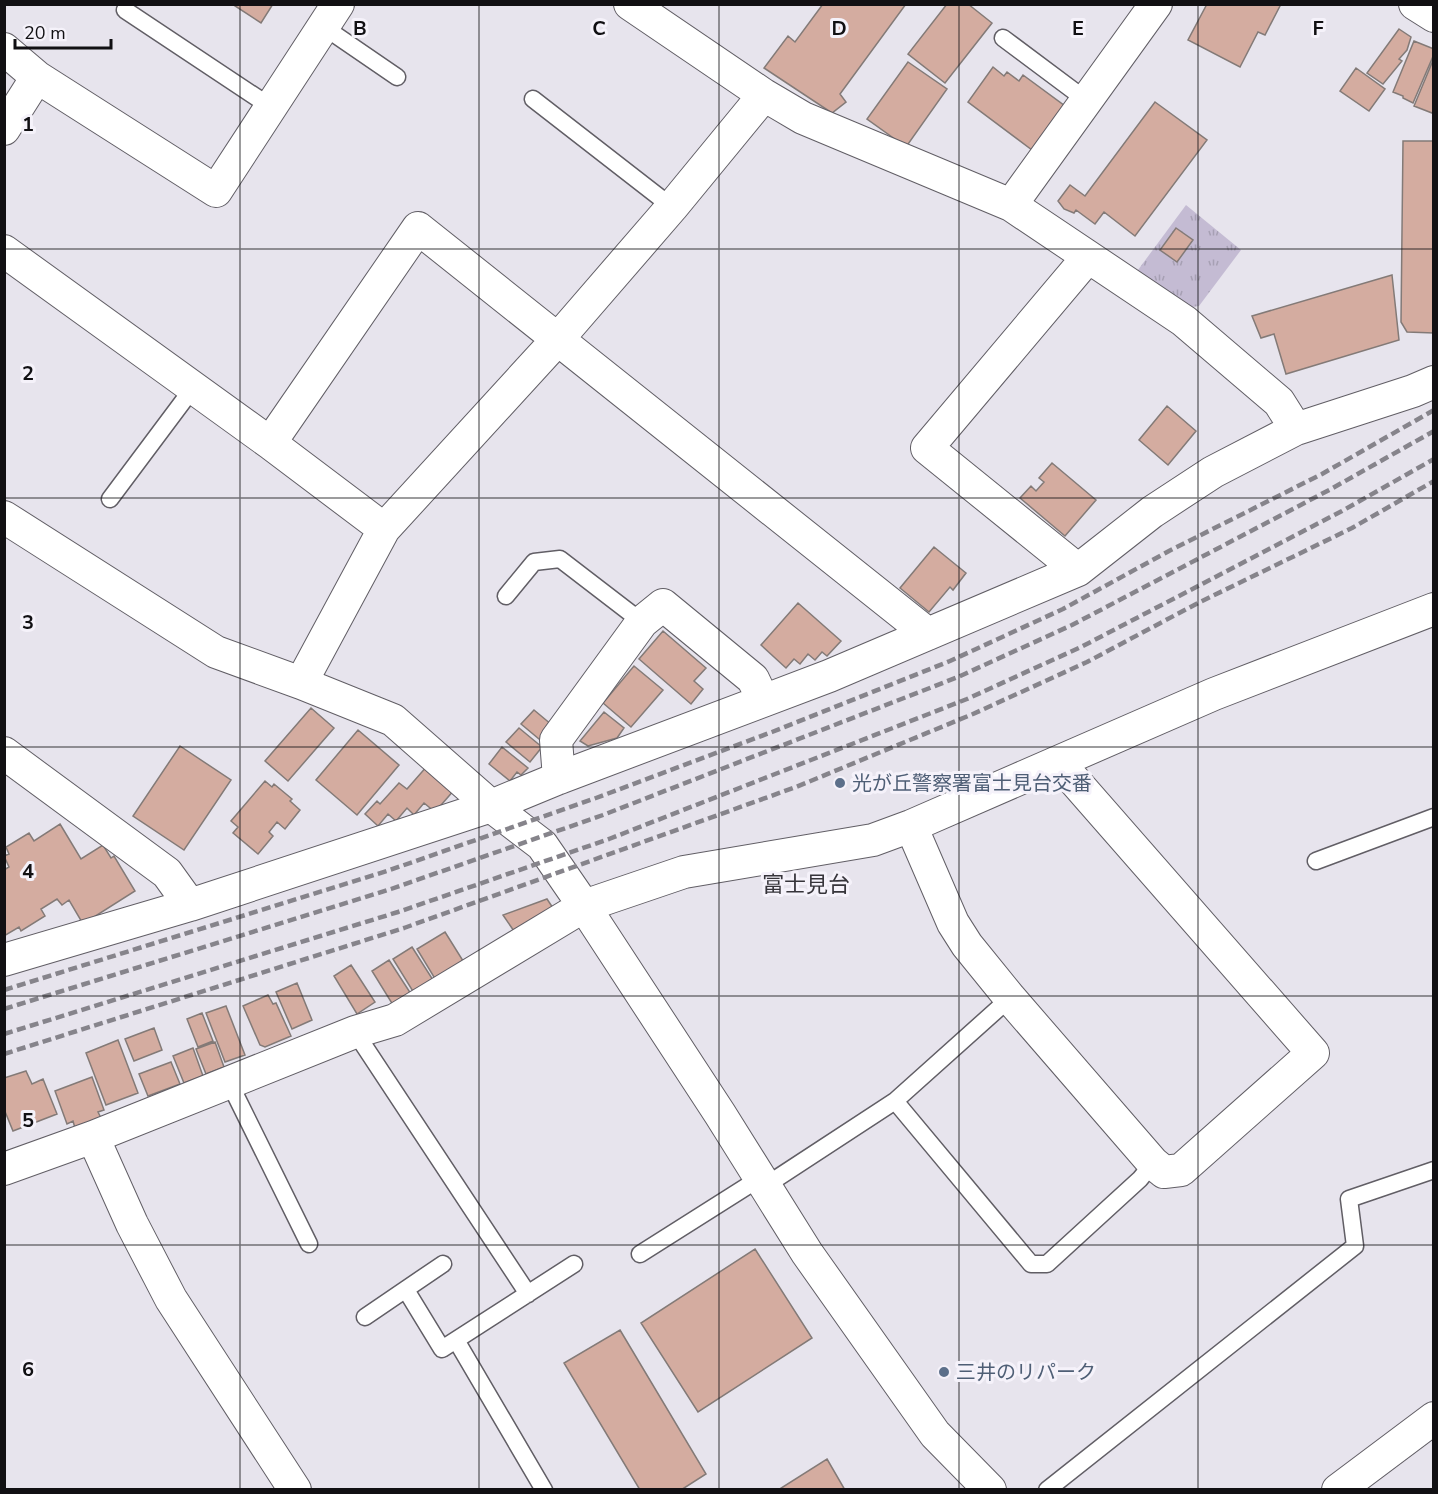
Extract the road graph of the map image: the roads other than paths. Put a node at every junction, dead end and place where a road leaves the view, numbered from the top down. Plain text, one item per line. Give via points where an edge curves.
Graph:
1 (630, 4) edge
2 (1156, 4) edge
3 (125, 10) dead end
4 (331, 16) edge
5 (1003, 38) dead end
6 (4, 49) edge
7 (37, 76) junction
8 (397, 77) dead end
9 (764, 95) junction
10 (533, 99) dead end
11 (1086, 100) junction
12 (272, 107) junction
13 (4, 129) edge
14 (1011, 205) junction
15 (672, 207) junction
16 (4, 251) edge
17 (1088, 257) junction
18 (557, 340) junction
19 (1434, 382) edge
20 (193, 388) junction
21 (1296, 429) junction
22 (270, 443) junction
23 (110, 499) dead end
24 (4, 518) edge
25 (384, 529) junction
26 (1078, 570) junction
27 (506, 596) dead end
28 (1434, 609) edge
29 (642, 622) junction
30 (928, 634) junction
31 (301, 683) junction
32 (763, 700) junction
33 (4, 753) edge
34 (1059, 763) junction
35 (559, 778) junction
36 (491, 806) junction
37 (1434, 817) edge
38 (911, 826) junction
39 (1316, 861) dead end
40 (190, 905) junction
41 (584, 906) junction
42 (4, 960) edge
43 (1010, 998) junction
44 (355, 1032) junction
45 (229, 1082) junction
46 (895, 1101) junction
47 (93, 1137) junction
48 (1154, 1163) junction
49 (4, 1169) edge
50 (1434, 1170) edge
51 (763, 1182) junction
52 (309, 1244) dead end
53 (640, 1254) dead end
54 (443, 1264) dead end
55 (574, 1264) dead end
56 (406, 1290) junction
57 (528, 1294) junction
58 (365, 1317) dead end
59 (456, 1340) junction
60 (1434, 1418) edge
61 (295, 1490) edge
62 (544, 1490) edge
63 (990, 1490) edge
64 (1047, 1490) edge
65 (1338, 1490) edge

1 - 9 street
2 - 11 street
3 - 12 lane
4 - 8 lane
4 - 12 street
5 - 11 lane
6 - 7 street
7 - 12 street via 216,191
7 - 13 street
9 - 14 street via 803,118
9 - 15 street
10 - 15 lane
11 - 14 street
14 - 17 street
15 - 18 street
16 - 20 street
17 - 21 street via 1184,321 1279,402
17 - 26 street via 927,448
18 - 22 street via 418,228
18 - 25 street
18 - 30 street
19 - 21 street
20 - 22 street
20 - 23 lane
21 - 26 street via 1213,472 1152,512
22 - 25 street
24 - 31 street via 216,652
25 - 31 street
26 - 30 street
27 - 29 lane via 534,562 560,559
28 - 34 street via 1214,694
29 - 32 street via 663,605 753,679
29 - 35 street via 556,740
30 - 32 street
31 - 36 street via 393,720
32 - 35 street
33 - 40 street via 167,873
34 - 38 street
34 - 48 street via 1313,1053 1181,1170 1164,1172
35 - 36 street
36 - 40 street
36 - 41 street via 542,845
37 - 39 lane
38 - 41 street via 873,840 684,872
38 - 43 street via 953,923
40 - 42 street
41 - 44 street via 395,1020
41 - 51 street
43 - 46 lane
43 - 48 street
44 - 45 street
44 - 57 lane
45 - 47 street
45 - 52 lane
46 - 48 lane via 1031,1264 1047,1264
46 - 51 lane
47 - 49 street
47 - 61 street via 171,1299
50 - 64 lane via 1349,1199 1355,1246
51 - 53 lane
51 - 63 street via 807,1253 935,1434
54 - 56 lane
55 - 57 lane
56 - 58 lane
56 - 59 lane via 442,1349
57 - 59 lane
59 - 62 lane
60 - 65 street

